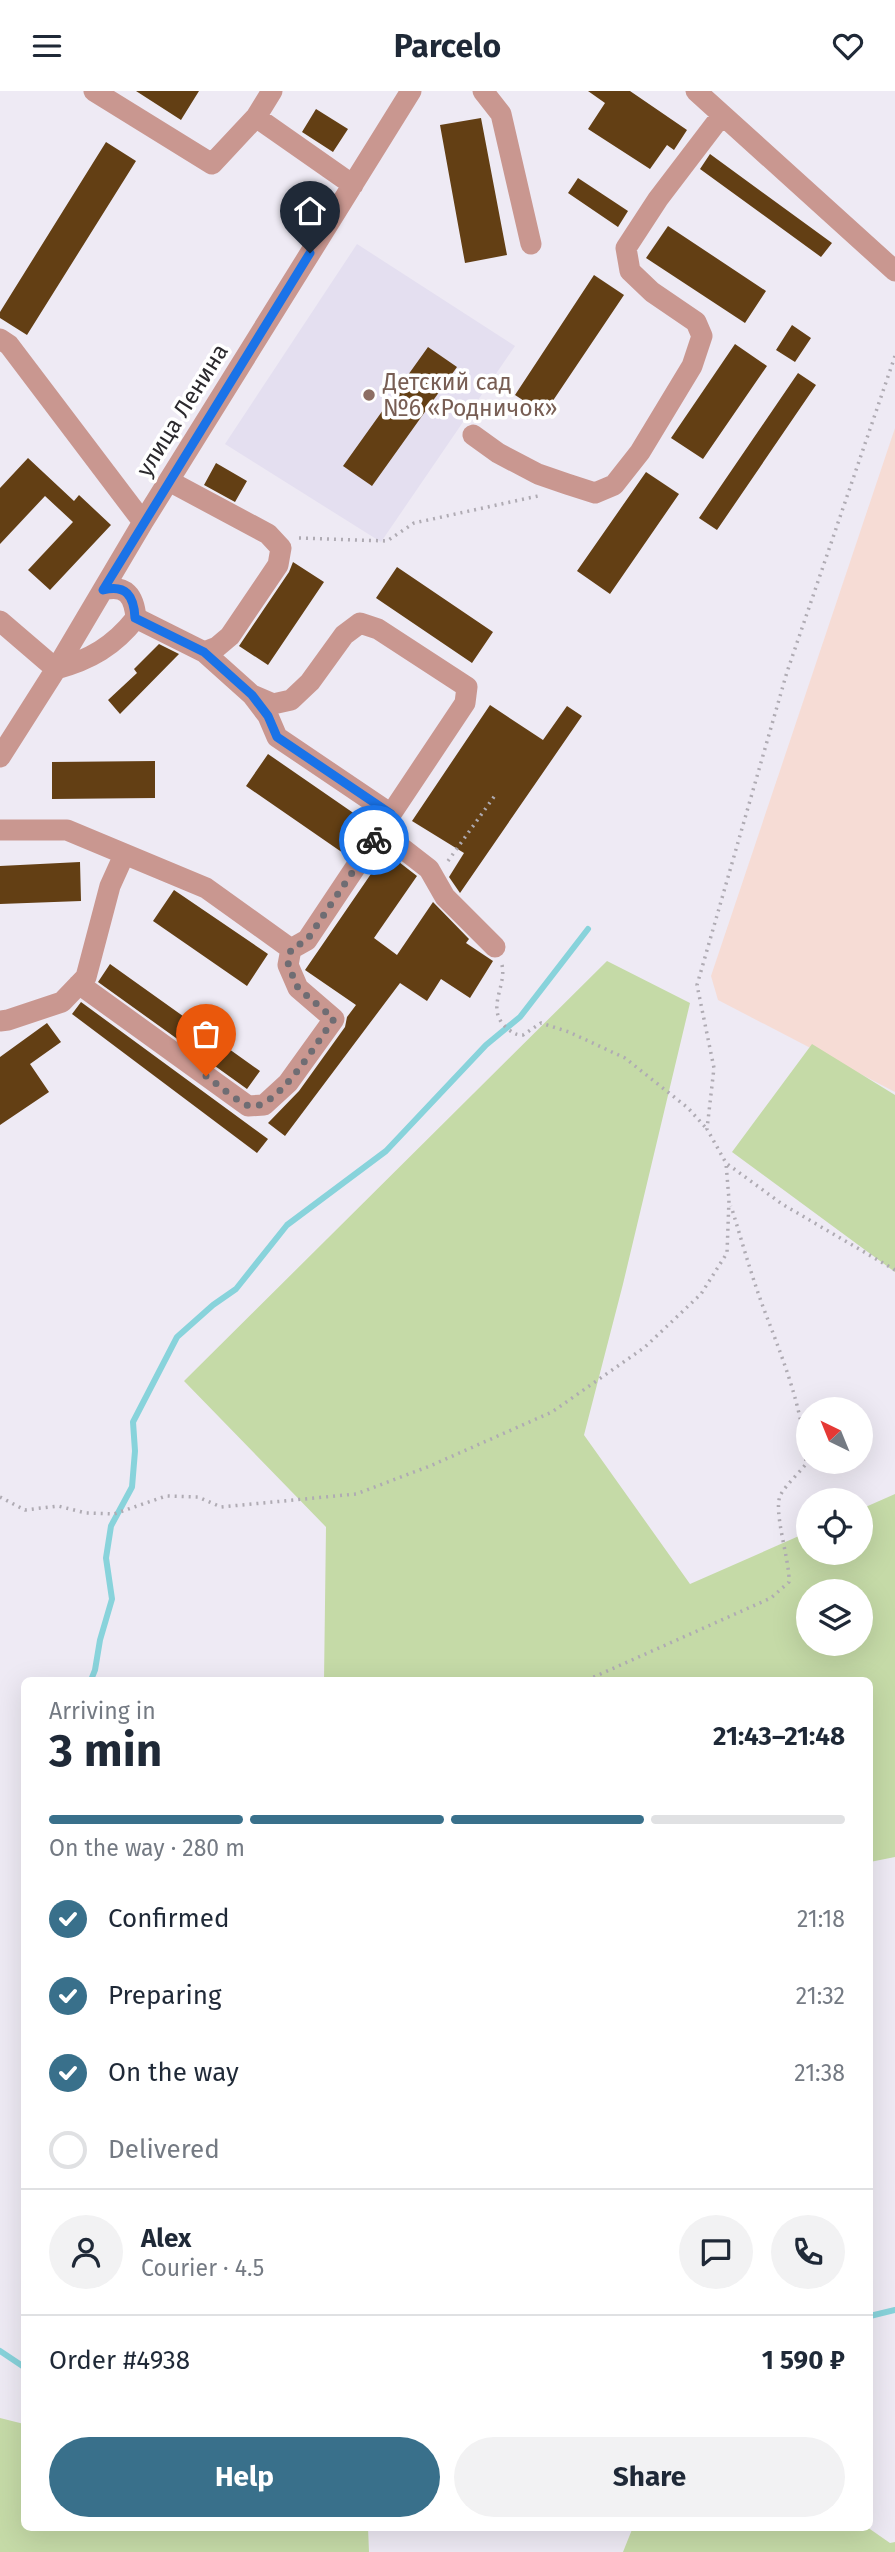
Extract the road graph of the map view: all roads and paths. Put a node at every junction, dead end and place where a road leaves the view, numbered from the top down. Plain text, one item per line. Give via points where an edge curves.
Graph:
1 (94, 91) edge
2 (272, 91) edge
3 (411, 91) edge
4 (483, 91) edge
5 (696, 91) edge
6 (722, 115) junction
7 (256, 117) junction
8 (353, 185) junction
9 (531, 244) dead end
10 (895, 271) edge
11 (0, 339) edge
12 (895, 356) edge
13 (473, 435) dead end
14 (169, 481) junction
15 (542, 495) dead end
16 (143, 522) junction
17 (268, 534) junction
18 (103, 590) junction
19 (135, 618) junction
20 (0, 621) edge
21 (204, 652) junction
22 (56, 669) junction
23 (252, 695) junction
24 (0, 757) edge
25 (496, 794) dead end
26 (386, 823) junction
27 (0, 830) edge
28 (124, 855) junction
29 (435, 880) junction
30 (495, 947) joint
31 (291, 949) junction
32 (79, 984) junction
33 (0, 1021) edge
34 (706, 1129) junction
35 (726, 1163) junction
36 (729, 1200) junction
37 (895, 1270) edge
38 (0, 1497) edge
39 (594, 1677) edge

1 - 7 street via 212,164
2 - 7 street
3 - 8 street, улица Ленина
4 - 9 street via 501,114
5 - 6 street
6 - 10 street
6 - 13 street via 657,199 626,248 631,271 652,292 696,322 702,336 692,366 640,452 614,485 595,493 537,474
7 - 8 street
8 - 14 street, улица Ленина
11 - 16 street
12 - 34 path via 787,672 696,985 714,1068
14 - 16 street, улица Ленина
14 - 17 street
15 - 17 path via 414,523 387,541
16 - 18 street, улица Ленина
17 - 21 street via 281,548 278,565 230,636
18 - 19 street via 125,591 134,602
18 - 22 street, улица Ленина
19 - 21 street
19 - 22 street via 122,636 103,650
20 - 22 street
21 - 23 street
22 - 24 street, улица Ленина
23 - 26 street via 277,737
23 - 26 street via 273,703 291,700 344,635 360,623 378,629 467,687 465,703
25 - 29 path
26 - 29 street
26 - 31 street via 307,940
27 - 28 street via 67,831
28 - 31 street via 206,888
28 - 32 street via 110,886 86,977
29 - 30 street via 445,897
30 - 34 path via 504,971 495,1005 504,1026 523,1035 541,1023 625,1058 688,1108
31 - 32 street via 288,965 298,988 334,1019 288,1083 264,1105 248,1106
32 - 33 street via 62,1002
34 - 35 path
35 - 36 path
35 - 37 path via 782,1204
36 - 38 path via 727,1253 701,1294 645,1347 552,1412 430,1466 356,1494 222,1507 198,1497 166,1496 114,1514 86,1513 58,1506 25,1510
36 - 39 path via 782,1355 806,1443 806,1464 779,1496 789,1582 771,1598

